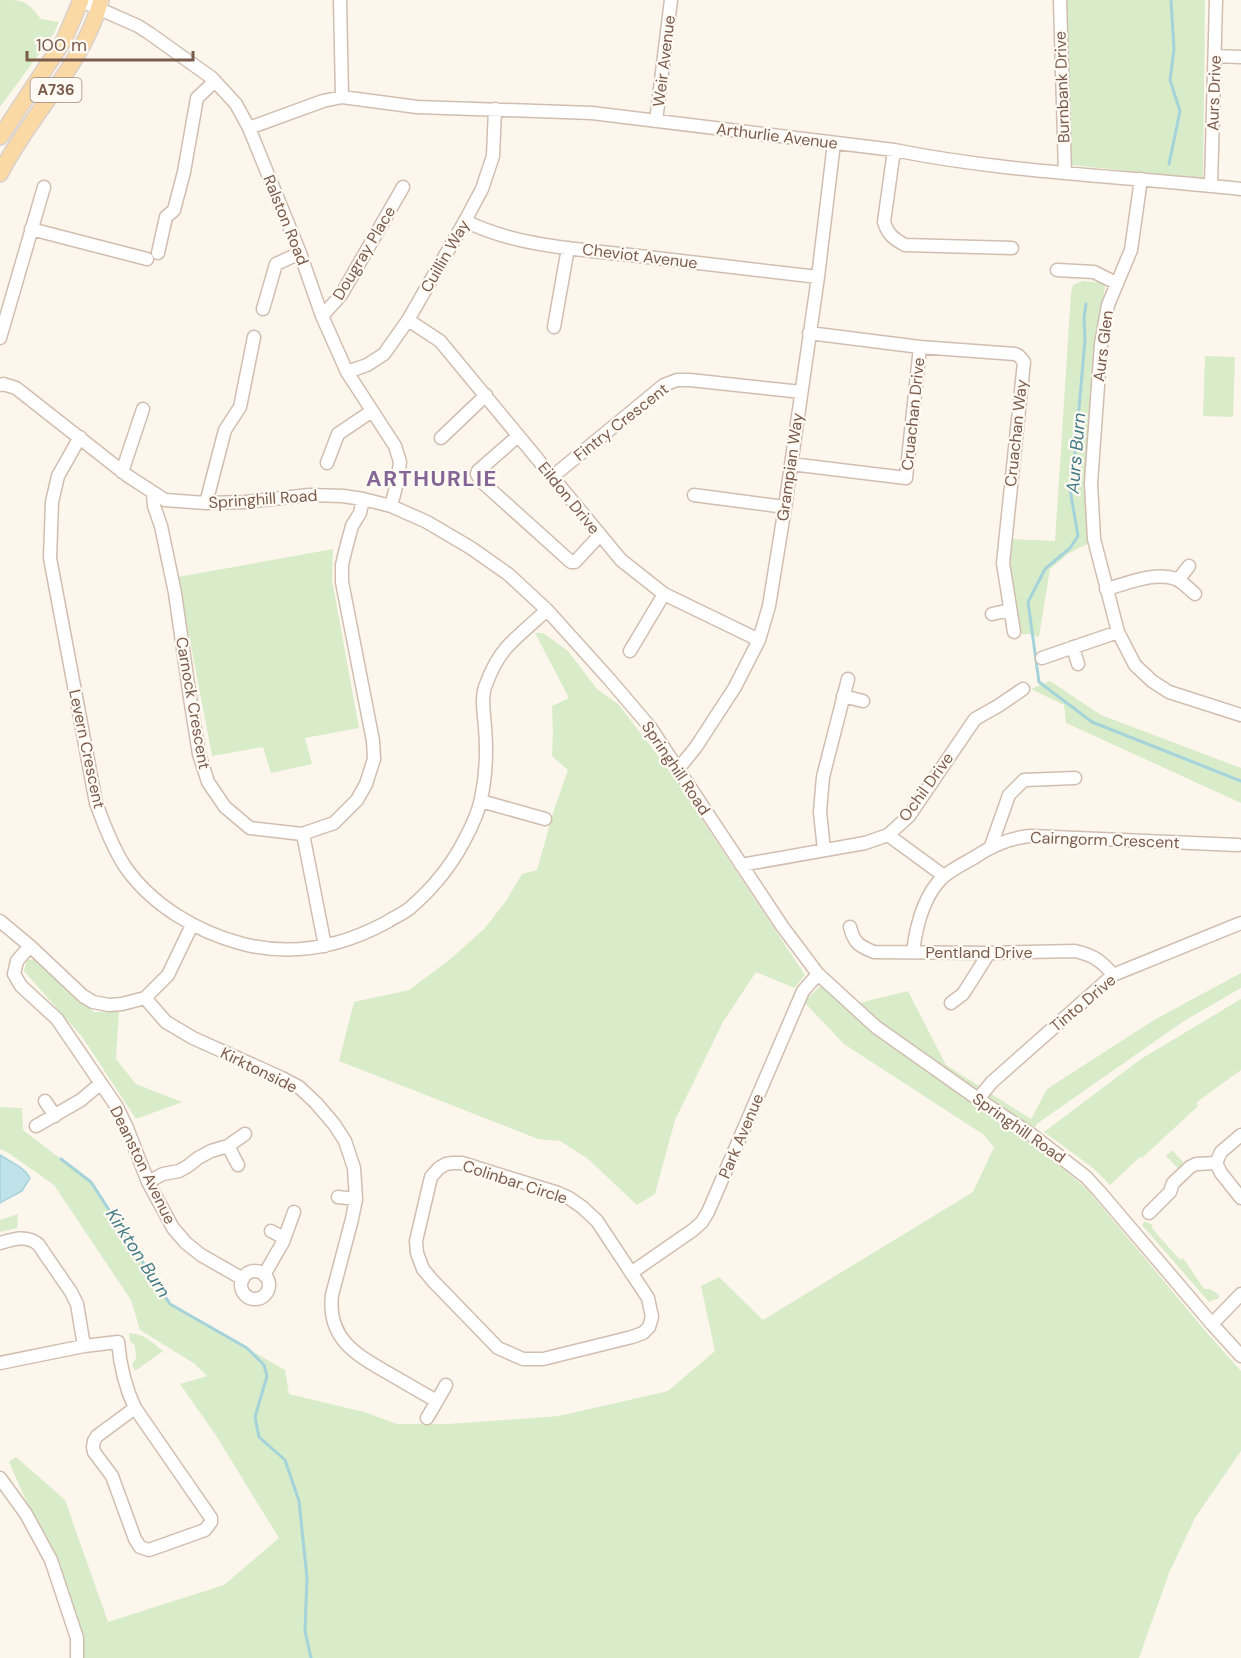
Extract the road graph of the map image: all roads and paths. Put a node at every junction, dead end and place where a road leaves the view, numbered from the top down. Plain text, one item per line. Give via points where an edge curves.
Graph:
1 (80, 0) edge
2 (340, 0) edge
3 (671, 0) edge
4 (1060, 0) edge
5 (1216, 0) edge
6 (100, 4) edge
7 (1215, 56) junction
8 (1241, 57) edge
9 (215, 81) junction
10 (342, 97) junction
11 (495, 109) junction
12 (656, 121) junction
13 (249, 128) junction
14 (0, 137) edge
15 (834, 143) junction
16 (894, 150) junction
17 (1065, 173) junction
18 (0, 174) edge
19 (1141, 179) junction
20 (1211, 185) junction
21 (44, 187) dead end
22 (402, 187) dead end
23 (1241, 189) edge
24 (465, 221) junction
25 (31, 229) junction
26 (568, 248) junction
27 (1012, 248) dead end
28 (300, 254) junction
29 (1057, 270) dead end
30 (818, 277) junction
31 (1116, 283) junction
32 (263, 309) dead end
33 (322, 316) junction
34 (408, 320) junction
35 (554, 327) dead end
36 (809, 333) junction
37 (254, 337) dead end
38 (0, 338) edge
39 (920, 347) junction
40 (346, 372) junction
41 (0, 385) edge
42 (801, 392) junction
43 (486, 395) junction
44 (142, 409) dead end
45 (372, 411) junction
46 (518, 436) junction
47 (80, 437) junction
48 (441, 438) dead end
49 (327, 463) dead end
50 (791, 464) junction
51 (122, 472) junction
52 (552, 477) junction
53 (153, 494) junction
54 (694, 495) dead end
55 (363, 499) junction
56 (206, 504) junction
57 (391, 506) junction
58 (785, 507) junction
59 (599, 536) junction
60 (1189, 566) dead end
61 (1178, 580) junction
62 (1106, 589) junction
63 (664, 594) junction
64 (1195, 594) dead end
65 (547, 610) junction
66 (1010, 610) junction
67 (992, 614) dead end
68 (1014, 632) dead end
69 (1118, 632) junction
70 (759, 640) junction
71 (1073, 647) junction
72 (630, 651) dead end
73 (1042, 658) dead end
74 (1078, 664) dead end
75 (848, 679) dead end
76 (1023, 689) dead end
77 (843, 696) junction
78 (863, 701) dead end
79 (1241, 715) edge
80 (679, 768) junction
81 (1075, 778) dead end
82 (481, 801) junction
83 (545, 819) dead end
84 (303, 834) junction
85 (888, 835) junction
86 (1238, 844) dead end
87 (991, 846) junction
88 (824, 850) junction
89 (741, 865) junction
90 (944, 876) junction
91 (0, 921) edge
92 (1241, 923) edge
93 (192, 925) junction
94 (850, 927) dead end
95 (30, 946) junction
96 (325, 946) junction
97 (913, 952) junction
98 (989, 953) junction
99 (818, 974) junction
100 (1113, 975) junction
101 (145, 998) junction
102 (951, 1003) dead end
103 (100, 1084) junction
104 (978, 1099) junction
105 (45, 1101) dead end
106 (55, 1116) junction
107 (36, 1126) dead end
108 (245, 1134) dead end
109 (1241, 1135) edge
110 (228, 1146) junction
111 (1216, 1163) junction
112 (238, 1165) dead end
113 (148, 1182) junction
114 (338, 1197) dead end
115 (1241, 1198) edge
116 (356, 1199) junction
117 (294, 1212) dead end
118 (1149, 1214) dead end
119 (271, 1231) dead end
120 (284, 1238) junction
121 (0, 1243) edge
122 (632, 1273) junction
123 (264, 1275) junction
124 (243, 1279) junction
125 (1241, 1294) edge
126 (1212, 1324) junction
127 (84, 1346) junction
128 (1241, 1356) edge
129 (0, 1363) edge
130 (446, 1385) dead end
131 (437, 1401) junction
132 (135, 1408) junction
133 (427, 1418) dead end
134 (0, 1478) edge
135 (77, 1658) edge

1 - 6 street, Ralston Road
1 - 14 main road, A736 via 58,50
2 - 10 street
3 - 12 street, Weir Avenue
4 - 17 street, Burnbank Drive
5 - 7 street, Aurs Drive
6 - 9 street, Ralston Road via 147,31
6 - 18 main road, A736 via 65,77
7 - 8 street
7 - 20 street, Aurs Drive
9 - 13 street, Ralston Road via 236,104
9 - 25 street via 198,98 182,182 153,256
10 - 11 street, Arthurlie Avenue via 417,107
10 - 13 street
11 - 12 street, Arthurlie Avenue via 592,113
11 - 24 street, Cuillin Way via 493,156
12 - 15 street, Arthurlie Avenue
13 - 28 street, Ralston Road
15 - 16 street, Arthurlie Avenue
15 - 30 street, Grampian Way
16 - 17 street, Arthurlie Avenue
16 - 27 street via 884,222 894,239 905,245
17 - 19 street, Arthurlie Avenue
19 - 20 street, Arthurlie Avenue
19 - 31 street, Aurs Glen via 1131,250
20 - 23 street, Arthurlie Avenue
21 - 25 street
22 - 33 street, Dougray Place via 340,295
24 - 26 street, Cheviot Avenue via 505,236
24 - 34 street, Cuillin Way
25 - 38 street
26 - 30 street, Cheviot Avenue
26 - 35 street
28 - 32 street via 276,264
28 - 33 street, Ralston Road
29 - 31 street via 1094,272
30 - 36 street, Grampian Way
31 - 62 street, Aurs Glen via 1101,344 1091,483 1094,539
33 - 40 street, Ralston Road
34 - 40 street, Cuillin Way via 384,354
34 - 43 street, Eildon Drive via 441,341
36 - 39 street, Cruachan Drive
36 - 42 street, Grampian Way
37 - 56 street via 240,407 225,430
39 - 50 street, Cruachan Drive via 906,478
39 - 66 street, Cruachan Way via 1015,354 1024,362 1003,563
40 - 45 street, Ralston Road
41 - 47 street, Springhill Road via 16,388
42 - 50 street, Grampian Way
42 - 52 street, Fintry Crescent via 676,380 664,385
43 - 46 street, Eildon Drive
43 - 48 street
44 - 51 street
45 - 49 street via 338,434
45 - 57 street, Ralston Road via 395,446 400,462
46 - 52 street, Eildon Drive
46 - 59 street via 478,471 481,481 571,561 575,562
47 - 51 street, Springhill Road
47 - 93 street, Levern Crescent via 58,476 52,502 50,558 96,803 125,866 153,898
50 - 58 street, Grampian Way
51 - 53 street, Springhill Road
52 - 59 street, Eildon Drive
53 - 56 street, Springhill Road via 165,501
53 - 84 street, Carnock Crescent via 175,593 190,698 208,782 225,807 250,828
54 - 58 street
55 - 56 street, Springhill Road via 309,495
55 - 57 street, Springhill Road
55 - 84 street, Carnock Crescent via 346,548 342,582 374,759 357,800 334,823
57 - 65 street, Springhill Road via 471,548 508,574
58 - 70 street, Grampian Way via 769,606
59 - 63 street, Eildon Drive via 632,570
60 - 61 street
61 - 62 street via 1153,577
61 - 64 street
62 - 69 street, Aurs Glen
63 - 70 street, Eildon Drive
63 - 72 street
65 - 80 street, Springhill Road via 650,727
65 - 82 street, Levern Crescent via 506,647 484,689 485,774
66 - 67 street
66 - 68 street, Cruachan Way
69 - 71 street
69 - 79 street, Aurs Glen via 1136,665 1152,681 1169,692
70 - 80 street, Grampian Way via 735,687
71 - 73 street
71 - 74 street
75 - 77 street
76 - 85 street, Ochil Drive via 975,719 909,816
77 - 78 street
77 - 88 street via 823,777 820,812
80 - 89 street, Springhill Road
81 - 87 street via 1024,780 1009,795
82 - 83 street
82 - 96 street, Levern Crescent via 455,858 434,885 408,909 374,929
84 - 96 street
85 - 88 street, Ochil Drive
85 - 90 street
86 - 87 street, Cairngorm Crescent via 1030,836
87 - 90 street, Cairngorm Crescent
88 - 89 street, Ochil Drive
89 - 99 street, Springhill Road
90 - 97 street, Cairngorm Crescent via 930,894 916,926
91 - 95 street
92 - 100 street, Tinto Drive
93 - 96 street, Levern Crescent via 224,939 258,947 294,950
93 - 101 street via 168,975
94 - 97 street, Pentland Drive via 854,939 874,952
95 - 101 street via 93,1002 109,1005
95 - 103 street, Deanston Avenue via 17,961 14,974 21,986 57,1019
97 - 98 street, Pentland Drive
98 - 100 street, Pentland Drive via 1075,951 1098,959
98 - 102 street via 963,994
99 - 104 street, Springhill Road via 876,1027
99 - 122 street, Park Avenue via 803,991 702,1222
100 - 104 street, Tinto Drive via 992,1082
101 - 116 street, Kirktonside via 166,1022 282,1078 308,1095 345,1141 354,1168
103 - 106 street
103 - 113 street, Deanston Avenue via 117,1107
104 - 126 street, Springhill Road via 1032,1135 1100,1191
105 - 106 street
106 - 107 street
108 - 110 street
109 - 111 street via 1221,1152
110 - 112 street
110 - 113 street
111 - 115 street
111 - 118 street via 1190,1167
113 - 124 street, Deanston Avenue via 173,1228 186,1243
114 - 116 street
116 - 131 street, Kirktonside via 332,1295 333,1320 346,1345 359,1356
117 - 120 street, Deanston Avenue
119 - 120 street
120 - 123 street, Deanston Avenue
121 - 127 street via 26,1238 38,1244 77,1304
122 - 122 street, Colinbar Circle via 651,1307 649,1327 643,1333 543,1359 523,1359 498,1348 423,1269 416,1241 431,1177 446,1164 462,1163 569,1198 597,1221
123 - 124 street via 253,1272
123 - 124 street, Deanston Avenue via 268,1288 264,1296 255,1299 243,1292
125 - 126 street
126 - 128 street, Springhill Road
127 - 129 street
127 - 132 street via 118,1342 126,1387
130 - 131 street
131 - 133 street
132 - 132 street via 211,1518 205,1530 149,1550 140,1547 135,1539 112,1476 93,1447 97,1436
134 - 135 street via 26,1514 51,1560 77,1638

